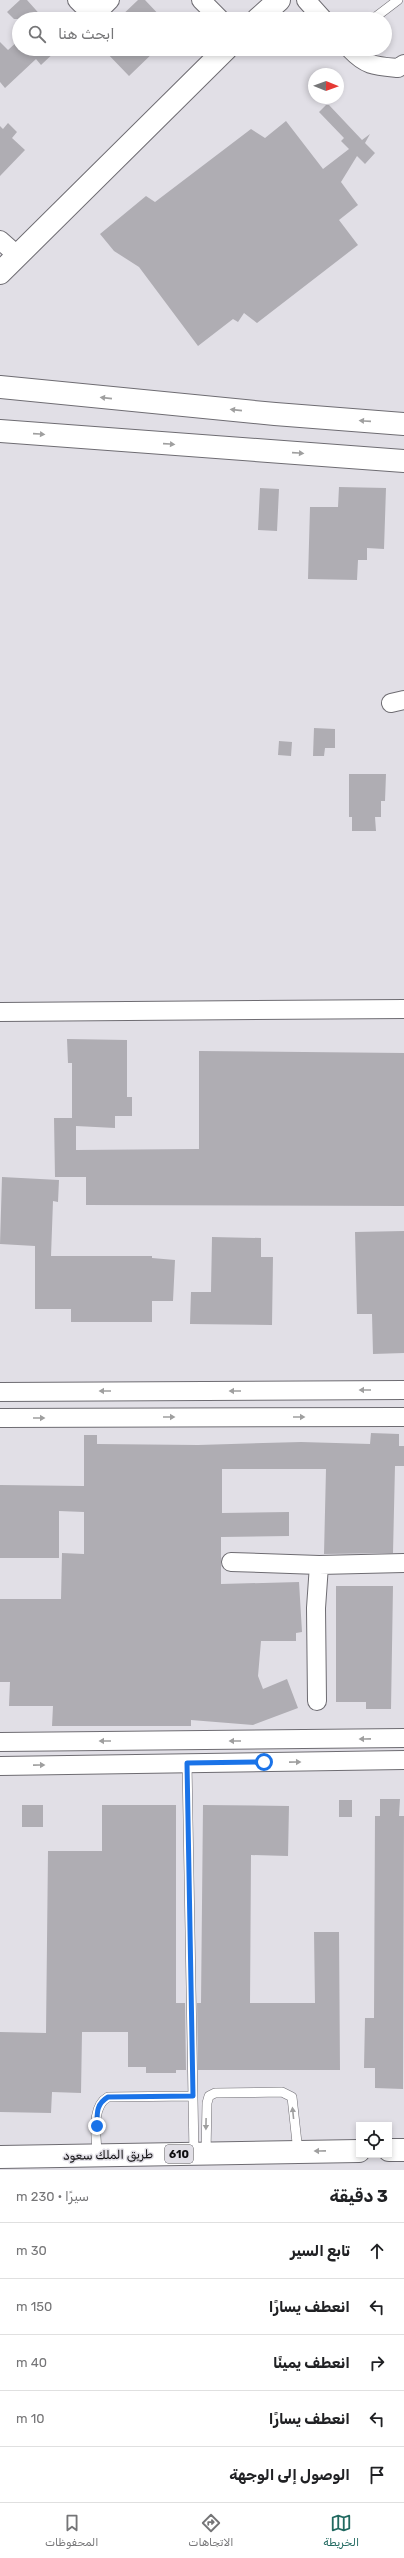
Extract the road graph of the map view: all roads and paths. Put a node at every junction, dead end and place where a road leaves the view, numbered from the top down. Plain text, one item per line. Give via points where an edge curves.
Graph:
1 (77, 0) edge
2 (110, 0) edge
3 (201, 0) edge
4 (279, 0) edge
5 (306, 0) edge
6 (398, 0) edge
7 (213, 12) edge
8 (266, 12) edge
9 (317, 12) edge
10 (382, 12) edge
11 (219, 56) edge
12 (356, 56) edge
13 (404, 64) edge
14 (0, 240) edge
15 (17, 255) junction
16 (0, 273) edge
17 (0, 387) edge
18 (404, 424) edge
19 (0, 431) edge
20 (404, 461) edge
21 (404, 1009) edge
22 (0, 1012) edge
23 (404, 1390) edge
24 (0, 1392) edge
25 (404, 1417) edge
26 (0, 1418) edge
27 (231, 1562) dead end
28 (404, 1564) edge
29 (319, 1565) junction
30 (317, 1701) dead end
31 (404, 1738) edge
32 (0, 1742) edge
33 (404, 1760) edge
34 (187, 1763) junction
35 (0, 1766) edge
36 (193, 2096) junction
37 (392, 2150) edge
38 (404, 2150) edge
39 (356, 2151) edge
40 (298, 2152) junction
41 (200, 2153) junction
42 (97, 2156) junction
43 (0, 2157) edge
44 (0, 2161) edge
45 (144, 2170) edge

1 - 2 street via 82,5 101,9
3 - 7 street
4 - 8 street
5 - 9 street
6 - 10 lane
11 - 15 street
12 - 13 street via 362,62 375,66 398,68
14 - 15 street
15 - 16 street
18 -> 17 street
19 -> 20 street
21 - 22 street
23 -> 24 street
26 -> 25 street
27 - 29 street
28 - 29 street
29 - 30 street via 316,1608
31 -> 32 street
34 -> 33 street
35 -> 34 street
34 - 36 lane
36 - 41 lane
36 - 42 lane via 108,2097 101,2101 97,2110
37 - 38 street
39 -> 40 street, طريق الملك سعود / 610
40 - 41 street, طريق الملك سعود / 610
40 -> 41 lane via 292,2097 282,2092 215,2093 209,2096
41 - 42 street, طريق الملك سعود / 610
42 - 43 street, طريق الملك سعود / 610
44 - 45 street

